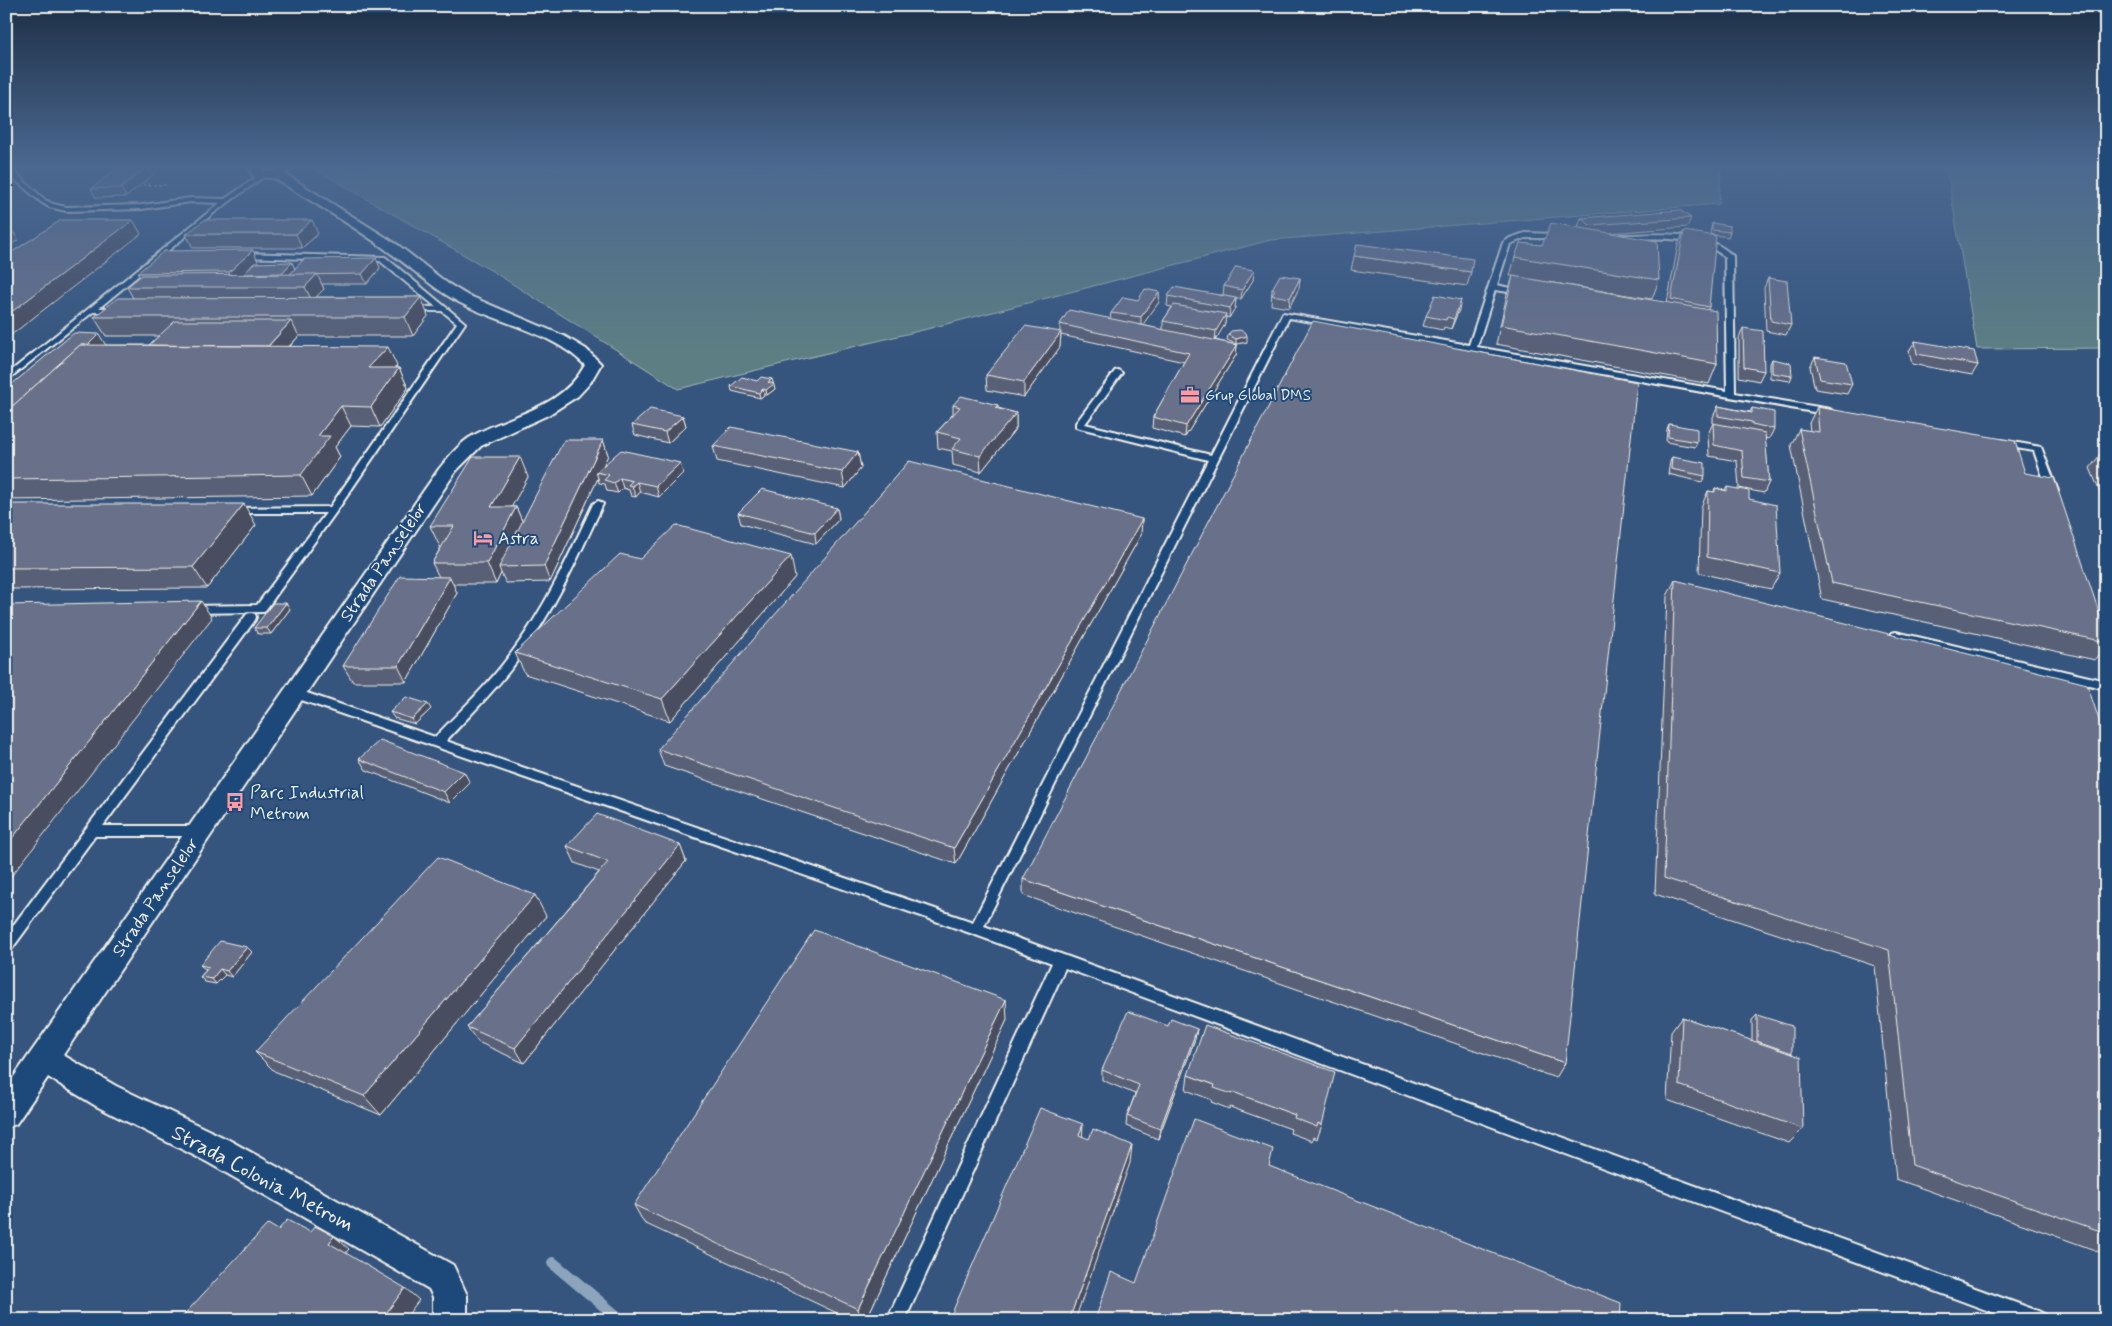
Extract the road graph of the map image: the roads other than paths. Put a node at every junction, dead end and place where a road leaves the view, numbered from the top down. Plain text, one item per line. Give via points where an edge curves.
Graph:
1 (191, 229) edge
2 (362, 229) edge
3 (1571, 236) edge
4 (1610, 237) edge
5 (163, 252) junction
6 (173, 253) edge
7 (233, 254) edge
8 (1492, 287) junction
9 (1530, 294) edge
10 (405, 309) edge
11 (444, 309) junction
12 (92, 310) junction
13 (131, 310) edge
14 (1721, 329) dead end
15 (1730, 331) junction
16 (1472, 349) junction
17 (1118, 373) dead end
18 (6, 379) edge
19 (1731, 395) junction
20 (1836, 413) edge
21 (1990, 441) edge
22 (1213, 458) junction
23 (598, 504) dead end
24 (2057, 505) edge
25 (224, 510) edge
26 (333, 510) junction
27 (182, 609) edge
28 (251, 617) dead end
29 (1884, 633) edge
30 (2106, 685) edge
31 (294, 693) junction
32 (438, 743) junction
33 (93, 831) junction
34 (200, 831) junction
35 (976, 929) junction
36 (6, 946) edge
37 (1061, 960) junction
38 (44, 1059) junction
39 (6, 1114) edge
40 (450, 1320) edge
41 (896, 1320) edge
42 (2038, 1320) edge

1 - 5 lane
2 - 31 street, Strada Panselelor via 460,297 559,339 581,352 593,364 588,377 571,394 475,442 457,457
3 - 8 lane via 1522,235 1509,240
4 - 15 lane via 1687,239 1710,244 1725,252 1729,256
5 - 6 lane
5 - 12 lane
7 - 11 lane via 382,258
8 - 9 lane
8 - 16 lane
10 - 11 lane
11 - 26 lane via 462,323
12 - 13 lane
12 - 18 lane
14 - 15 lane
15 - 19 lane
16 - 19 lane
16 - 22 lane via 1286,316
17 - 22 lane via 1079,425
19 - 20 lane
21 - 24 lane via 2038,449
22 - 35 lane
23 - 32 lane via 565,574 534,628 513,659
25 - 26 lane
26 - 27 lane via 260,609
28 - 33 lane
29 - 30 lane
31 - 32 lane
31 - 34 street, Strada Panselelor
32 - 35 lane
33 - 34 lane
33 - 36 lane
34 - 38 street, Strada Panselelor
35 - 37 lane
37 - 41 lane
37 - 42 lane
38 - 39 street, Strada Panselelor
38 - 40 street, Strada Colonia Metrom via 106,1096 218,1151 441,1277 450,1295

